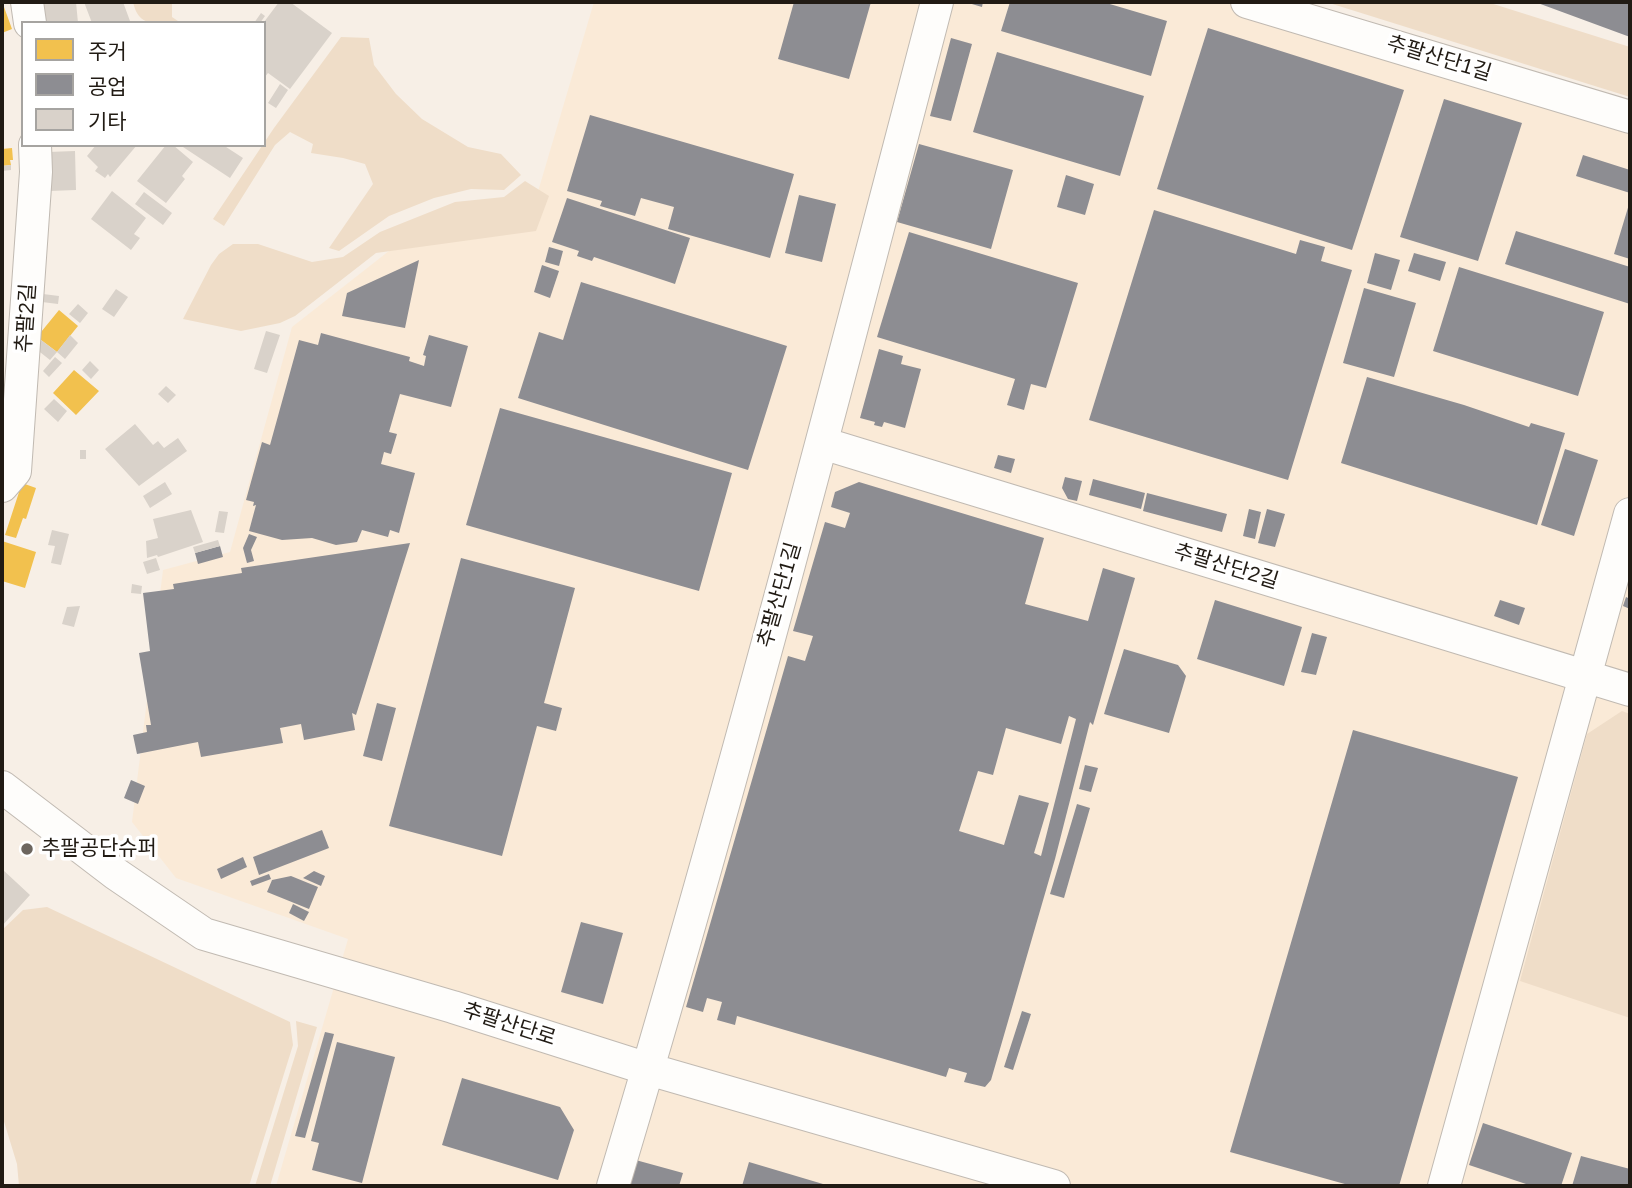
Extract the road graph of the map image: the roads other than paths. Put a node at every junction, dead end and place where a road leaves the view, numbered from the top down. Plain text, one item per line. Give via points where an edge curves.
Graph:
1 (27, 2) edge
2 (937, 2) edge
3 (1247, 2) edge
4 (30, 21) edge
5 (1630, 117) edge
6 (35, 147) edge
7 (822, 443) junction
8 (2, 486) edge
9 (1630, 514) edge
10 (1584, 676) junction
11 (1630, 690) edge
12 (2, 787) edge
13 (648, 1069) junction
14 (613, 1186) edge
15 (1054, 1186) edge
16 (1444, 1186) edge

1 - 4 street
2 - 7 street, 추팔산단1길
3 - 5 street, 추팔산단1길
6 - 8 street, 추팔2길 via 15,471
7 - 10 street, 추팔산단2길
7 - 13 street, 추팔산단1길
9 - 10 street
10 - 11 street, 추팔산단2길
10 - 16 street
12 - 13 street, 추팔산단로 via 204,934
13 - 14 street, 추팔산단1길
13 - 15 street, 추팔산단로

